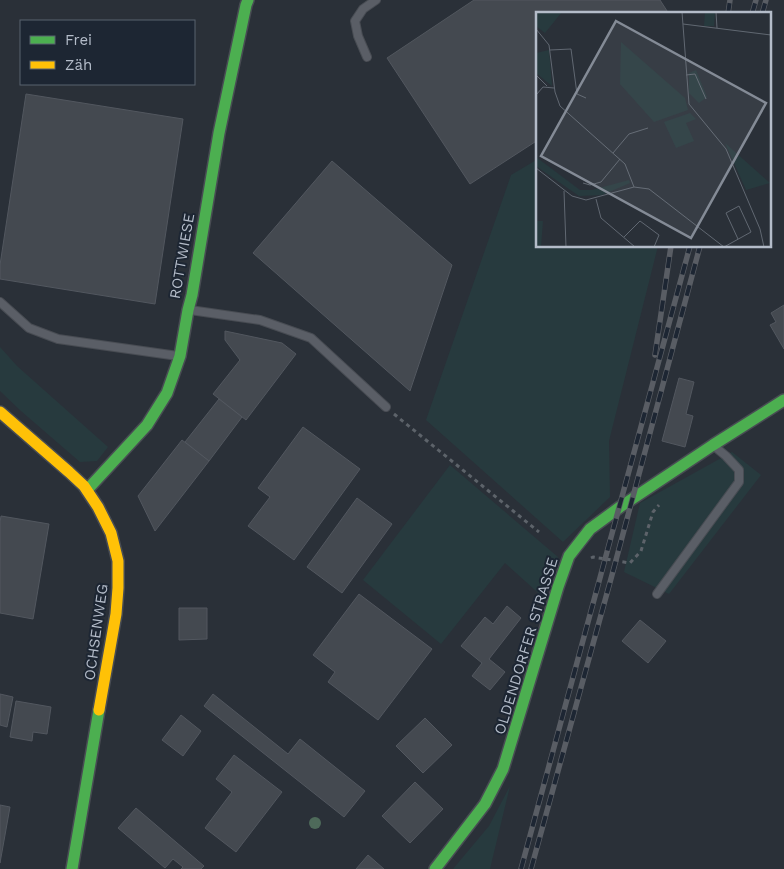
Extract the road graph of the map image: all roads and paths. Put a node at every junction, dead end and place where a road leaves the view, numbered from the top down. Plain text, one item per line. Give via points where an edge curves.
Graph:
1 (248, 0) edge
2 (376, 0) edge
3 (367, 57) dead end
4 (0, 302) edge
5 (188, 310) junction
6 (180, 356) junction
7 (784, 400) edge
8 (386, 407) joint
9 (0, 412) edge
10 (713, 445) junction
11 (87, 490) junction
12 (659, 505) dead end
13 (539, 532) dead end
14 (588, 560) dead end
15 (658, 594) dead end
16 (72, 869) edge
17 (435, 869) edge

1 - 5 street, ROTTWIESE via 219,133
2 - 3 lane via 363,9 355,21
4 - 6 lane via 29,328 58,339
5 - 6 street, ROTTWIESE
5 - 8 lane via 260,320 311,338
6 - 11 street, ROTTWIESE via 168,393 147,425
7 - 10 street, OLDENDORFER STRASSE
8 - 13 path
9 - 11 street, OCHSENWEG
10 - 15 lane via 738,470 739,482
10 - 17 street, OLDENDORFER STRASSE via 590,529 569,556 503,769 485,804
11 - 16 street, OCHSENWEG via 106,521 114,543 118,589
12 - 14 path via 653,512 642,551 630,562 593,557

